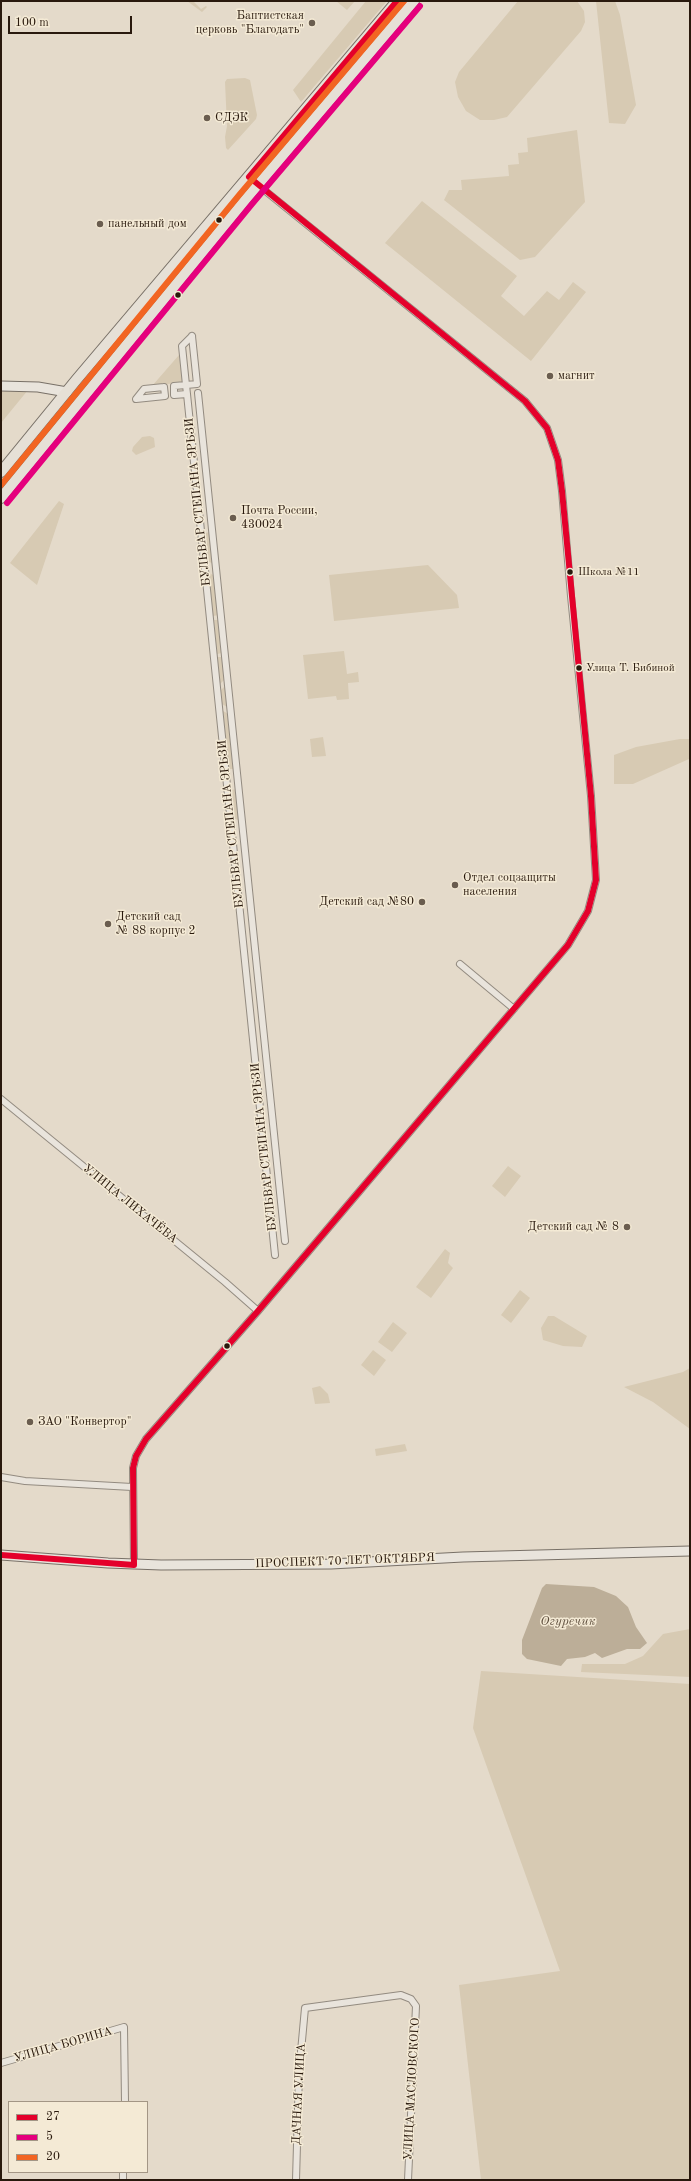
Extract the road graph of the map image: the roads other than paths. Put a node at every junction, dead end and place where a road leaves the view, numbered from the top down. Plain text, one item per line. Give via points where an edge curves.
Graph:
1 (397, 1) edge
2 (414, 1) edge
3 (249, 177) junction
4 (258, 185) junction
5 (186, 385) junction
6 (1, 386) edge
7 (67, 392) junction
8 (198, 393) dead end
9 (187, 394) junction
10 (79, 402) junction
11 (1, 472) edge
12 (1, 498) edge
13 (460, 964) dead end
14 (514, 1009) junction
15 (2, 1101) edge
16 (286, 1242) dead end
17 (275, 1255) dead end
18 (258, 1311) junction
19 (1, 1477) edge
20 (132, 1487) junction
21 (690, 1551) edge
22 (1, 1555) edge
23 (134, 1565) junction
24 (304, 2008) joint
25 (1, 2063) edge
26 (125, 2101) edge
27 (296, 2180) edge
28 (408, 2180) edge

1 - 3 main road
2 - 4 main road
3 - 4 main road
3 - 7 main road
4 - 10 main road
4 - 14 street via 525,401 541,418 554,445 562,491 591,796 596,880 581,925
5 - 5 street, БУЛЬВАР СТЕПАНА ЭРЬЗИ via 197,384 192,336 182,346
5 - 9 street, БУЛЬВАР СТЕПАНА ЭРЬЗИ
5 - 9 street via 174,386 174,395
6 - 7 main road via 38,387
7 - 10 main road
7 - 11 main road
8 - 16 street, БУЛЬВАР СТЕПАНА ЭРЬЗИ
9 - 17 street, БУЛЬВАР СТЕПАНА ЭРЬЗИ
10 - 12 main road
13 - 14 street
14 - 18 street
15 - 18 street, УЛИЦА ЛИХАЧЁВА
18 - 20 street via 146,1439 136,1456
19 - 20 street via 25,1481
20 - 23 street
21 - 23 main road, ПРОСПЕКТ 70 ЛЕТ ОКТЯБРЯ via 463,1557 331,1564
22 - 23 main road, ПРОСПЕКТ 70 ЛЕТ ОКТЯБРЯ
24 - 27 street, ДАЧНАЯ УЛИЦА
24 - 28 street, УЛИЦА МАСЛОВСКОГО via 401,1995 411,1998 416,2006
25 - 26 street, УЛИЦА БОРИНА via 124,2027

